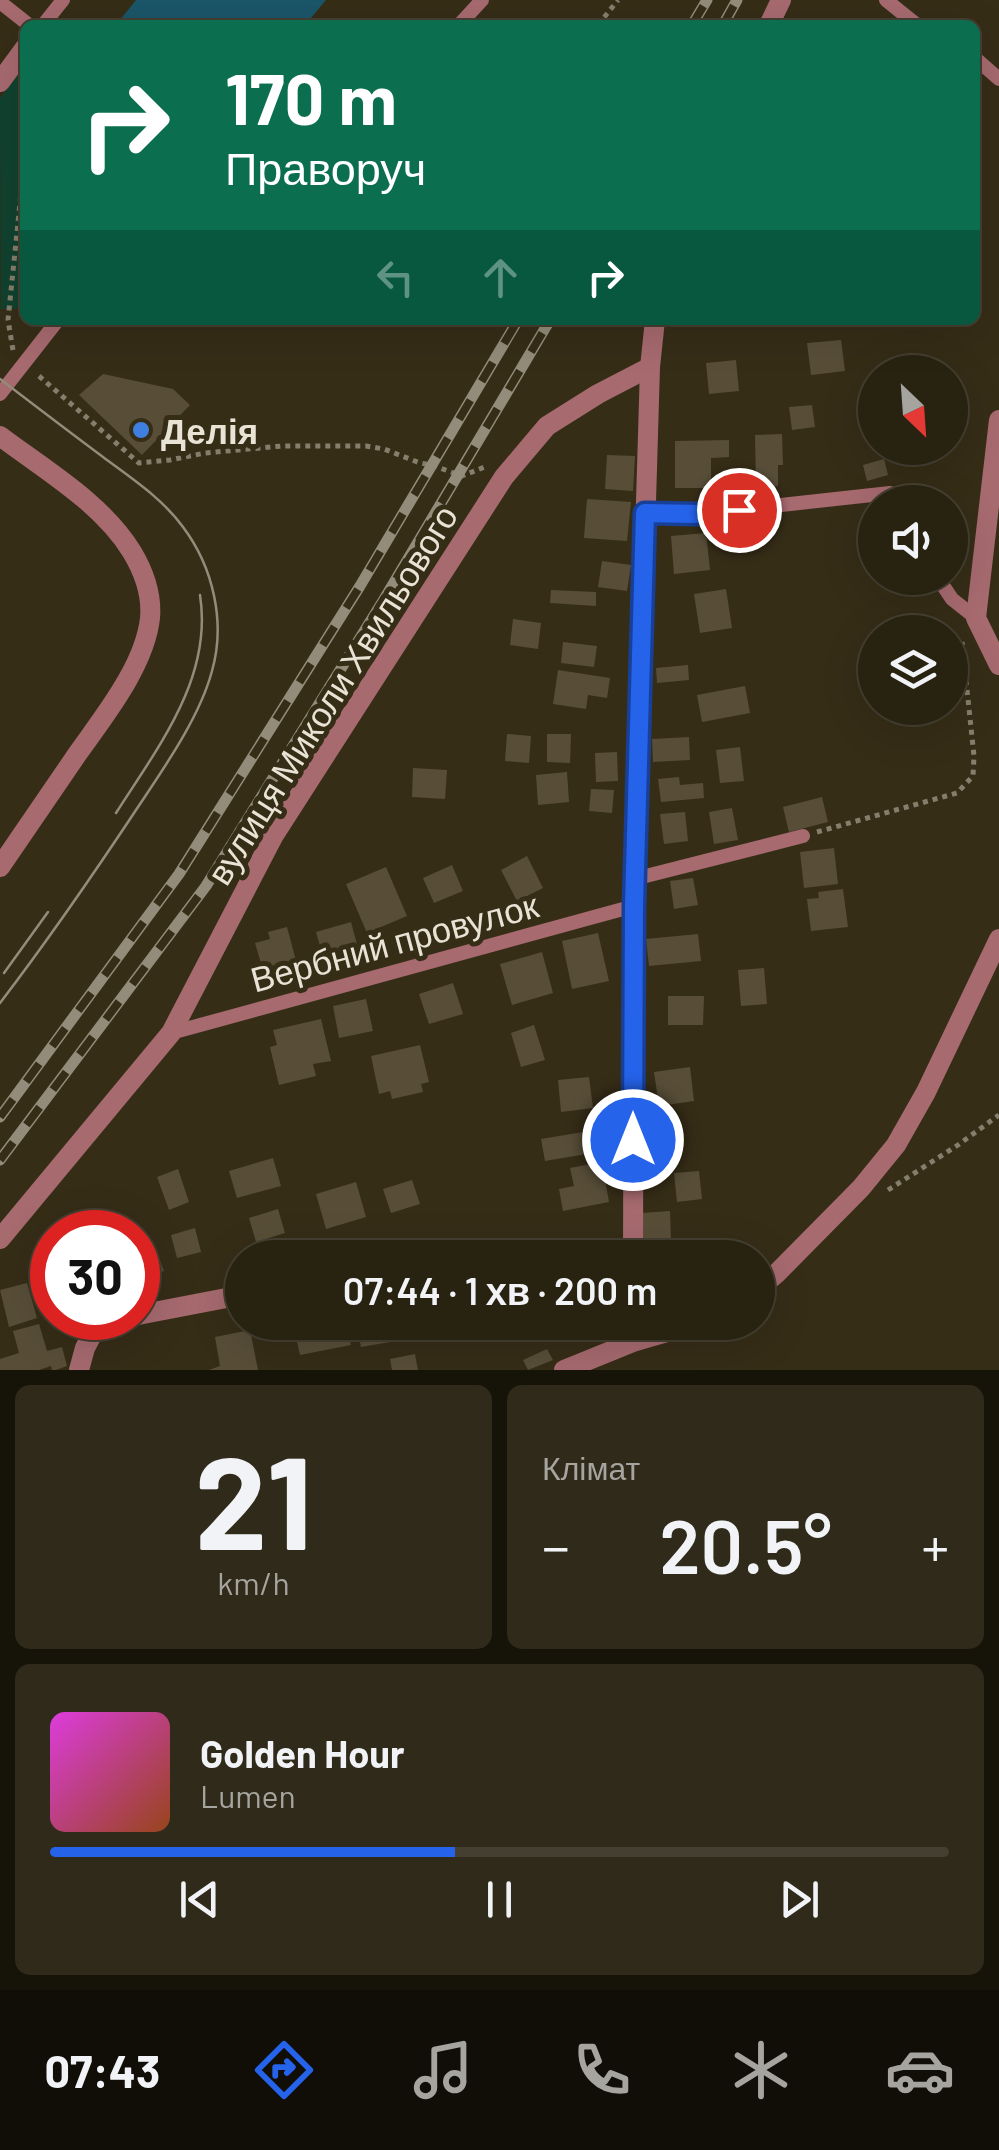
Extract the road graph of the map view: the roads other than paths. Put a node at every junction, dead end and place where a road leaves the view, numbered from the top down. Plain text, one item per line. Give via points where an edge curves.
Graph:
1 (63, 0) edge
2 (482, 0) edge
3 (886, 0) edge
4 (0, 2) edge
5 (23, 20) edge
6 (47, 20) edge
7 (464, 20) edge
8 (912, 20) edge
9 (20, 55) edge
10 (980, 63) edge
11 (999, 80) edge
12 (0, 82) edge
13 (54, 325) edge
14 (654, 325) edge
15 (650, 367) junction
16 (0, 394) edge
17 (999, 420) edge
18 (0, 436) edge
19 (858, 497) edge
20 (645, 513) junction
21 (949, 595) edge
22 (976, 618) junction
23 (999, 666) edge
24 (803, 836) road end
25 (0, 867) edge
26 (634, 879) junction
27 (634, 906) junction
28 (999, 940) edge
29 (171, 1033) junction
30 (0, 1239) edge
31 (633, 1240) edge
32 (775, 1275) edge
33 (225, 1298) edge
34 (160, 1311) edge
35 (89, 1340) edge
36 (618, 1340) edge
37 (79, 1370) edge
38 (564, 1370) edge

1 - 6 lane
2 - 7 lane
3 - 8 lane
4 - 5 lane
9 - 12 street
10 - 11 lane
13 - 16 lane
14 - 15 street
15 - 20 street
15 - 29 street, вулиця Миколи Хвильового via 547,426 504,477 274,836
17 - 22 street
18 - 25 street via 93,508 132,552 147,584 150,615 113,703
19 - 20 lane via 700,514
20 - 26 street
21 - 22 lane
22 - 23 street
24 - 26 lane
26 - 27 street
27 - 29 lane, Вербний провулок
27 - 31 street
28 - 32 street via 896,1145
29 - 30 street, вулиця Миколи Хвильового
33 - 34 street
35 - 37 street
36 - 38 street

